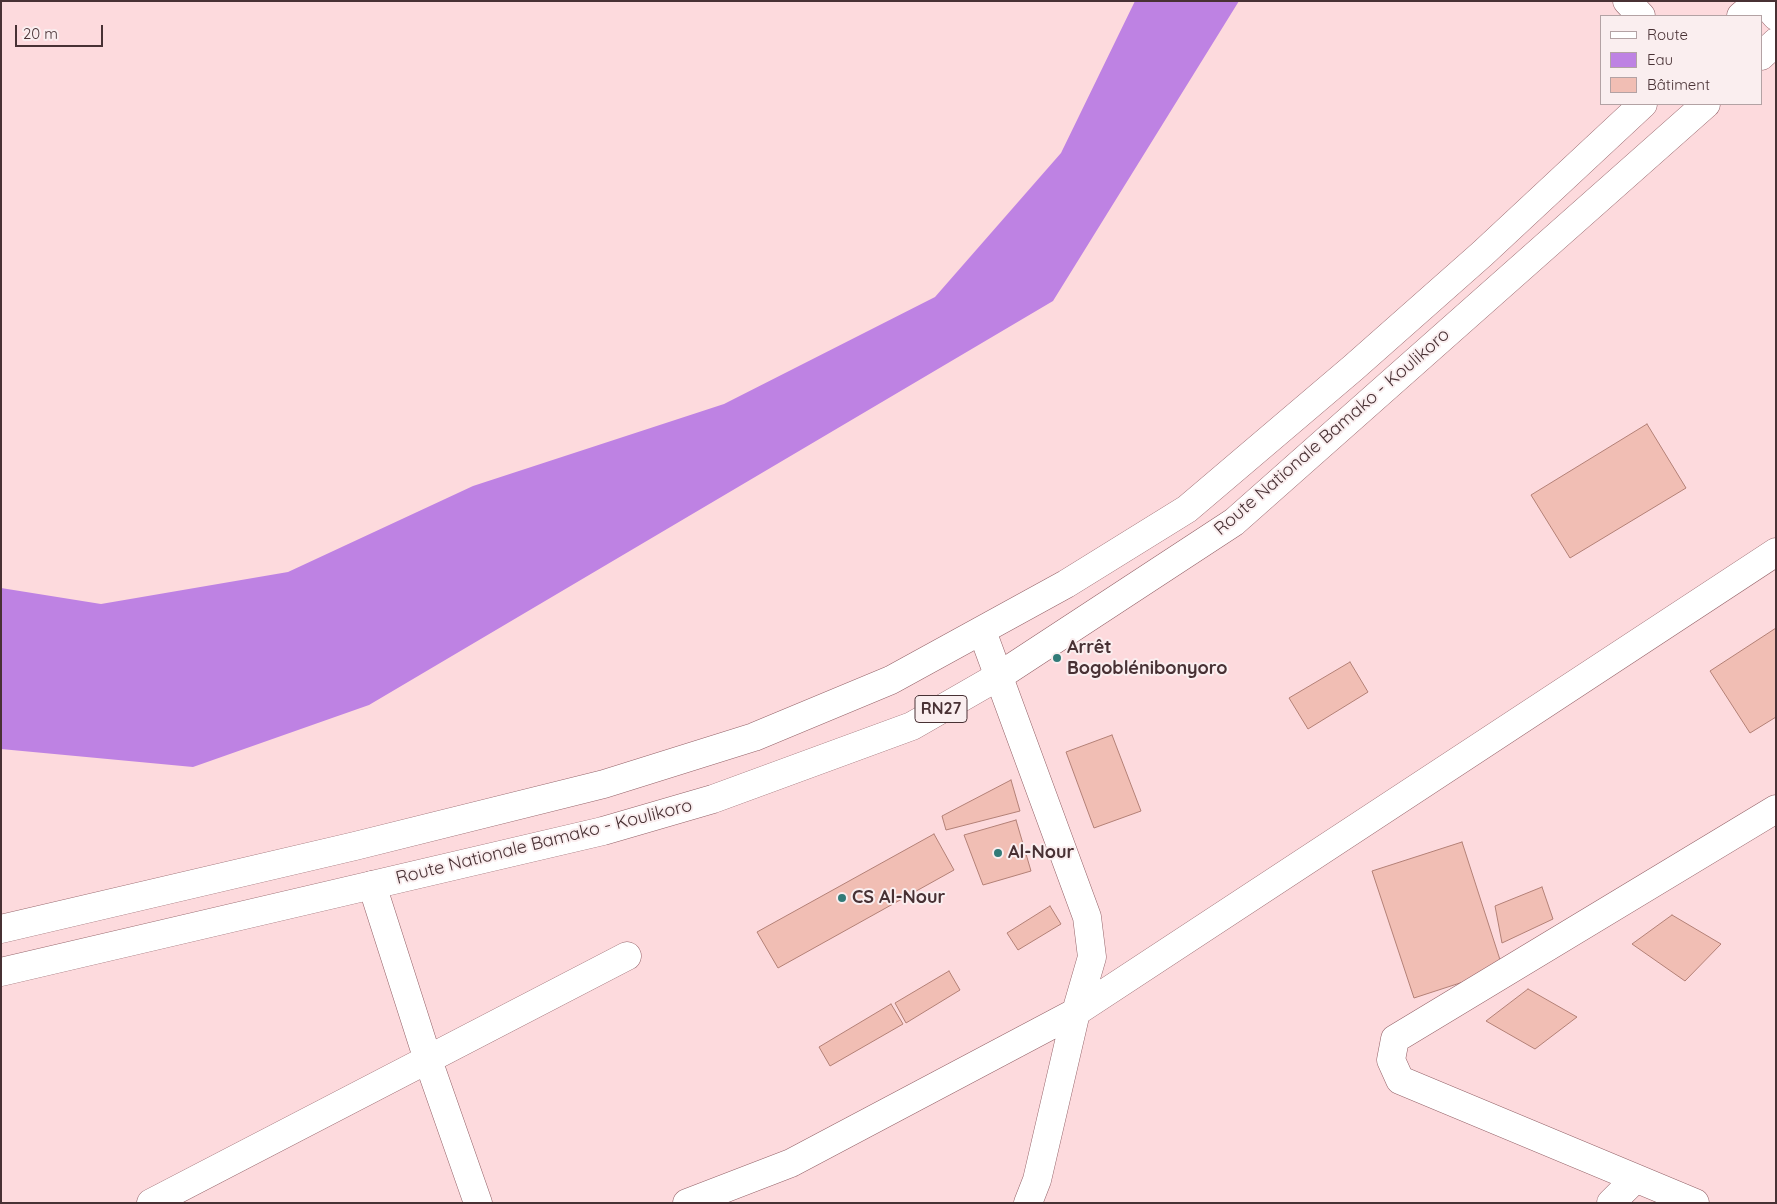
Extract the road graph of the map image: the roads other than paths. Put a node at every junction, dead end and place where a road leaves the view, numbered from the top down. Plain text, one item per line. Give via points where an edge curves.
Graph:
1 (1627, 1) edge
2 (1759, 1) edge
3 (1763, 1) edge
4 (1640, 15) edge
5 (1742, 15) edge
6 (1776, 16) edge
7 (1776, 42) edge
8 (1762, 55) edge
9 (1642, 105) edge
10 (1705, 105) edge
11 (1776, 552) edge
12 (982, 631) junction
13 (999, 676) junction
14 (1776, 809) edge
15 (372, 885) junction
16 (1, 929) edge
17 (627, 956) dead end
18 (1, 972) edge
19 (1076, 1012) junction
20 (428, 1060) junction
21 (1635, 1179) junction
22 (151, 1203) edge
23 (478, 1203) edge
24 (687, 1203) edge
25 (1028, 1203) edge
26 (1611, 1203) edge
27 (1695, 1203) edge

1 - 4 main road
2 - 5 main road
3 - 6 main road
7 - 8 main road
9 - 12 main road, Route Nationale Bamako - Koulikoro / RN27 via 1482,254 1187,509 1066,584
10 - 13 main road, Route Nationale Bamako - Koulikoro / RN27 via 1234,522
11 - 19 main road
12 - 13 main road
12 - 16 main road, Route Nationale Bamako - Koulikoro / RN27 via 891,680 754,737 604,784
13 - 15 main road, Route Nationale Bamako - Koulikoro / RN27 via 912,726 714,800 603,832
13 - 19 main road via 1088,917 1092,957
14 - 21 main road via 1395,1039 1391,1060 1400,1080
15 - 18 main road, Route Nationale Bamako - Koulikoro / RN27
15 - 20 main road
17 - 20 main road
19 - 24 main road via 791,1163
19 - 25 main road via 1038,1180
20 - 22 main road
20 - 23 main road
21 - 26 main road
21 - 27 main road

